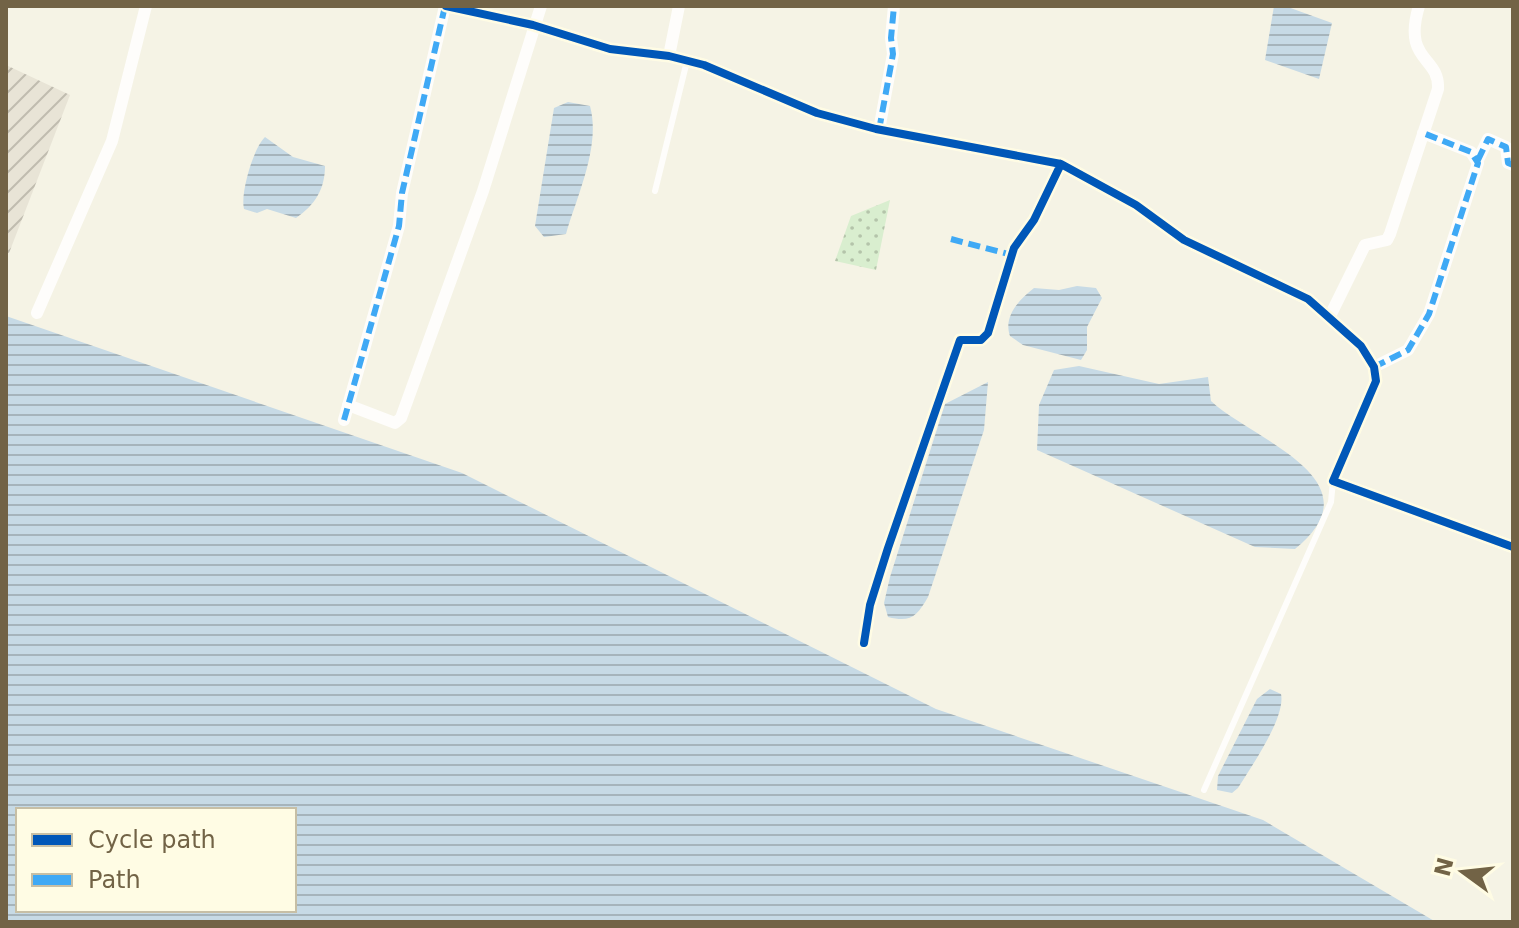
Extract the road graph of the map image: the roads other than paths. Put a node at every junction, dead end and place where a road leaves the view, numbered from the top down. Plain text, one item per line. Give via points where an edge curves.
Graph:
1 (146, 6) edge
2 (446, 6) edge
3 (541, 6) edge
4 (679, 6) edge
5 (894, 6) edge
6 (1419, 6) edge
7 (533, 25) junction
8 (669, 56) junction
9 (687, 61) junction
10 (879, 130) junction
11 (1423, 133) junction
12 (1478, 160) junction
13 (1061, 164) junction
14 (1513, 165) edge
15 (655, 191) dead end
16 (37, 313) dead end
17 (1330, 316) junction
18 (1374, 367) junction
19 (348, 405) junction
20 (344, 420) dead end
21 (1333, 481) junction
22 (1513, 547) edge
23 (864, 643) dead end
24 (1204, 790) dead end

1 - 16 street via 112,141
2 - 7 street
2 - 19 street via 399,226
3 - 7 street
4 - 8 street
5 - 10 street via 893,54
6 - 11 street via 1414,40 1438,81
7 - 8 street via 610,49
7 - 19 street via 483,191 401,418 395,423
8 - 9 street
9 - 10 street via 733,75 817,113
9 - 15 lane
10 - 13 street
11 - 12 street via 1464,148
11 - 17 street via 1387,240 1365,245
12 - 14 street via 1488,139 1506,147
12 - 18 street via 1429,314 1408,350
13 - 17 street via 1136,205 1184,240 1286,286
13 - 23 street via 1014,248 988,333 981,340 960,340 888,548
17 - 18 street
18 - 21 street via 1376,381
19 - 20 street
21 - 22 street
21 - 24 lane via 1331,502

